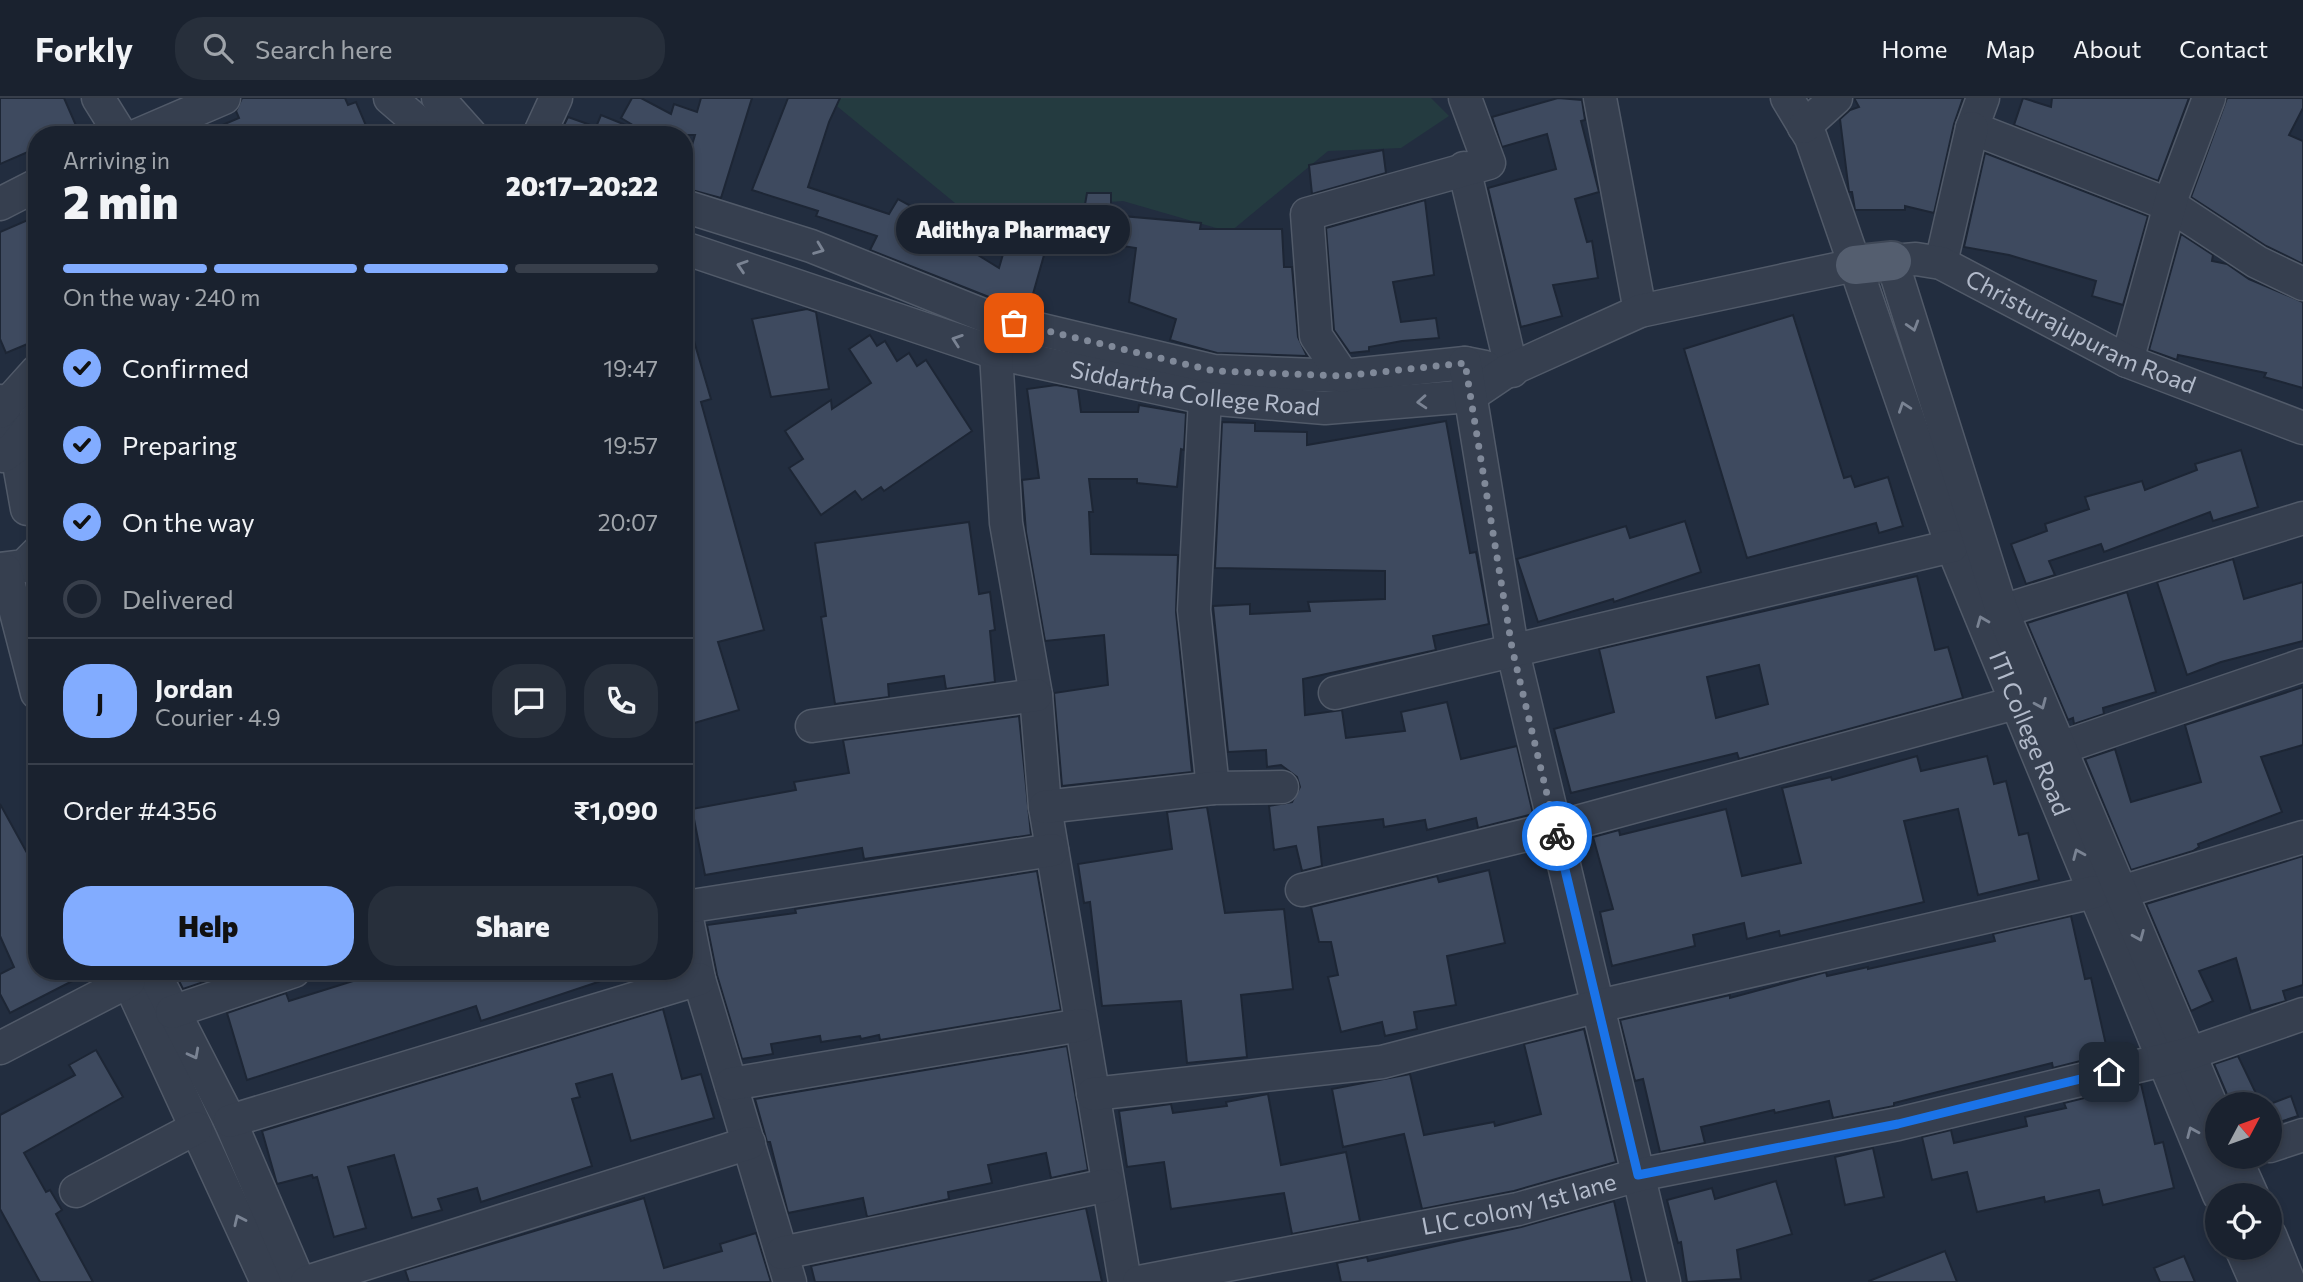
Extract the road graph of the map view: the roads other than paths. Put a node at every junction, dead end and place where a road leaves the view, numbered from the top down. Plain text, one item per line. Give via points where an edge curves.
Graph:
1 (98, 98) edge
2 (224, 98) edge
3 (390, 98) edge
4 (438, 98) edge
5 (556, 98) edge
6 (1465, 98) edge
7 (1600, 98) edge
8 (1787, 98) edge
9 (1836, 98) edge
10 (1983, 98) edge
11 (2209, 98) edge
12 (115, 126) edge
13 (159, 126) edge
14 (423, 126) edge
15 (463, 126) edge
16 (543, 126) edge
17 (1804, 127) junction
18 (1972, 128) junction
19 (1464, 168) junction
20 (28, 190) edge
21 (0, 204) edge
22 (2171, 205) junction
23 (693, 209) edge
24 (693, 251) edge
25 (1892, 261) junction
26 (1941, 263) junction
27 (1855, 265) junction
28 (2303, 284) edge
29 (1640, 312) junction
30 (996, 353) junction
31 (2127, 361) junction
32 (1465, 363) junction
33 (1509, 371) junction
34 (1343, 376) junction
35 (28, 380) edge
36 (1470, 396) junction
37 (1205, 398) junction
38 (1, 408) edge
39 (28, 428) edge
40 (2303, 428) edge
41 (7, 453) edge
42 (21, 511) edge
43 (2303, 518) edge
44 (1952, 546) junction
45 (28, 562) edge
46 (3, 570) edge
47 (2002, 611) junction
48 (1512, 648) junction
49 (28, 660) edge
50 (2303, 665) edge
51 (1335, 693) dead end
52 (1036, 695) junction
53 (2015, 703) junction
54 (812, 726) dead end
55 (2060, 748) junction
56 (1282, 787) dead end
57 (1213, 788) junction
58 (1045, 807) junction
59 (1555, 828) junction
60 (2303, 837) edge
61 (1052, 850) junction
62 (1301, 890) dead end
63 (2107, 892) junction
64 (693, 905) edge
65 (693, 948) edge
66 (699, 979) junction
67 (126, 980) edge
68 (137, 980) edge
69 (140, 980) edge
70 (267, 980) edge
71 (1598, 1006) junction
72 (172, 1012) junction
73 (2303, 1014) edge
74 (1082, 1025) junction
75 (0, 1048) edge
76 (2174, 1056) junction
77 (731, 1084) junction
78 (1093, 1094) junction
79 (2205, 1101) edge
80 (230, 1121) junction
81 (196, 1128) junction
82 (2303, 1135) edge
83 (2282, 1142) edge
84 (749, 1143) junction
85 (1638, 1175) junction
86 (2215, 1183) edge
87 (1108, 1185) junction
88 (76, 1191) dead end
89 (2246, 1260) edge
90 (2280, 1260) edge
91 (786, 1267) edge
92 (267, 1282) edge
93 (299, 1282) edge
94 (307, 1282) edge
95 (1125, 1282) edge
96 (1139, 1282) edge
97 (1664, 1282) edge
98 (2256, 1282) edge
99 (2289, 1282) edge

1 - 12 street
2 - 13 street
3 - 14 street
4 - 15 street
5 - 16 street
6 - 19 street via 1489,163
7 - 29 street
8 - 17 street, ITI College Road
9 - 17 street
10 - 18 street
11 - 22 street
17 - 27 street, ITI College Road
18 - 22 street
18 - 26 street
19 - 33 street
19 - 34 street via 1307,214 1316,336
20 - 21 street
22 - 28 street via 2257,262
22 - 31 street
23 -> 34 street, Siddartha College Road via 811,246 988,317 1214,371
30 -> 24 street, Siddartha College Road
25 - 26 street, Christurajupuram Road
25 - 27 main road, Christurajupuram Road
25 -> 47 street, ITI College Road
26 - 31 street, Christurajupuram Road
27 - 29 street, Siddartha College Road
44 -> 27 street, ITI College Road
29 - 33 street, Siddartha College Road
30 - 37 street, Siddartha College Road
30 - 52 street via 1006,523
31 - 40 street, Christurajupuram Road
32 - 33 street, Siddartha College Road
32 - 34 street, Siddartha College Road
32 - 36 street
33 - 36 street, Siddartha College Road
35 - 38 street
36 -> 37 street, Siddartha College Road via 1325,408
36 - 48 street
37 - 57 street via 1194,610
38 - 41 street
39 - 41 street
41 - 42 street
43 - 47 street
44 - 48 street
53 -> 44 street, ITI College Road
45 - 46 street
46 - 49 street
47 -> 55 street, ITI College Road
48 - 51 street
48 - 59 street
50 - 55 street
52 - 54 street
52 - 58 street
53 - 59 street
63 -> 53 street, ITI College Road
55 - 63 street, ITI College Road
56 - 57 street
57 - 58 street
58 - 61 street
59 - 62 street
59 - 71 street
60 - 63 street
61 - 64 street
61 - 74 street
63 - 71 street
63 - 76 street, ITI College Road
65 - 66 street
66 - 77 street
66 - 80 street
67 - 75 street
68 - 81 street
69 - 72 street
70 - 72 street
71 - 78 street via 1382,1062
71 - 85 street
72 -> 80 street
73 - 76 street, LIC colony 1st lane
74 - 77 street
74 - 78 street
76 - 79 street, ITI College Road
76 - 85 street, LIC colony 1st lane via 1898,1124
86 -> 76 street, ITI College Road
77 - 84 street
78 - 87 street
80 - 93 street
81 - 88 street
92 -> 81 street
82 - 83 street
84 - 91 street
84 - 94 street
85 - 96 street, LIC colony 1st lane via 1518,1209
85 - 97 street
87 - 91 street
87 - 95 street
89 - 98 street
90 - 99 street

